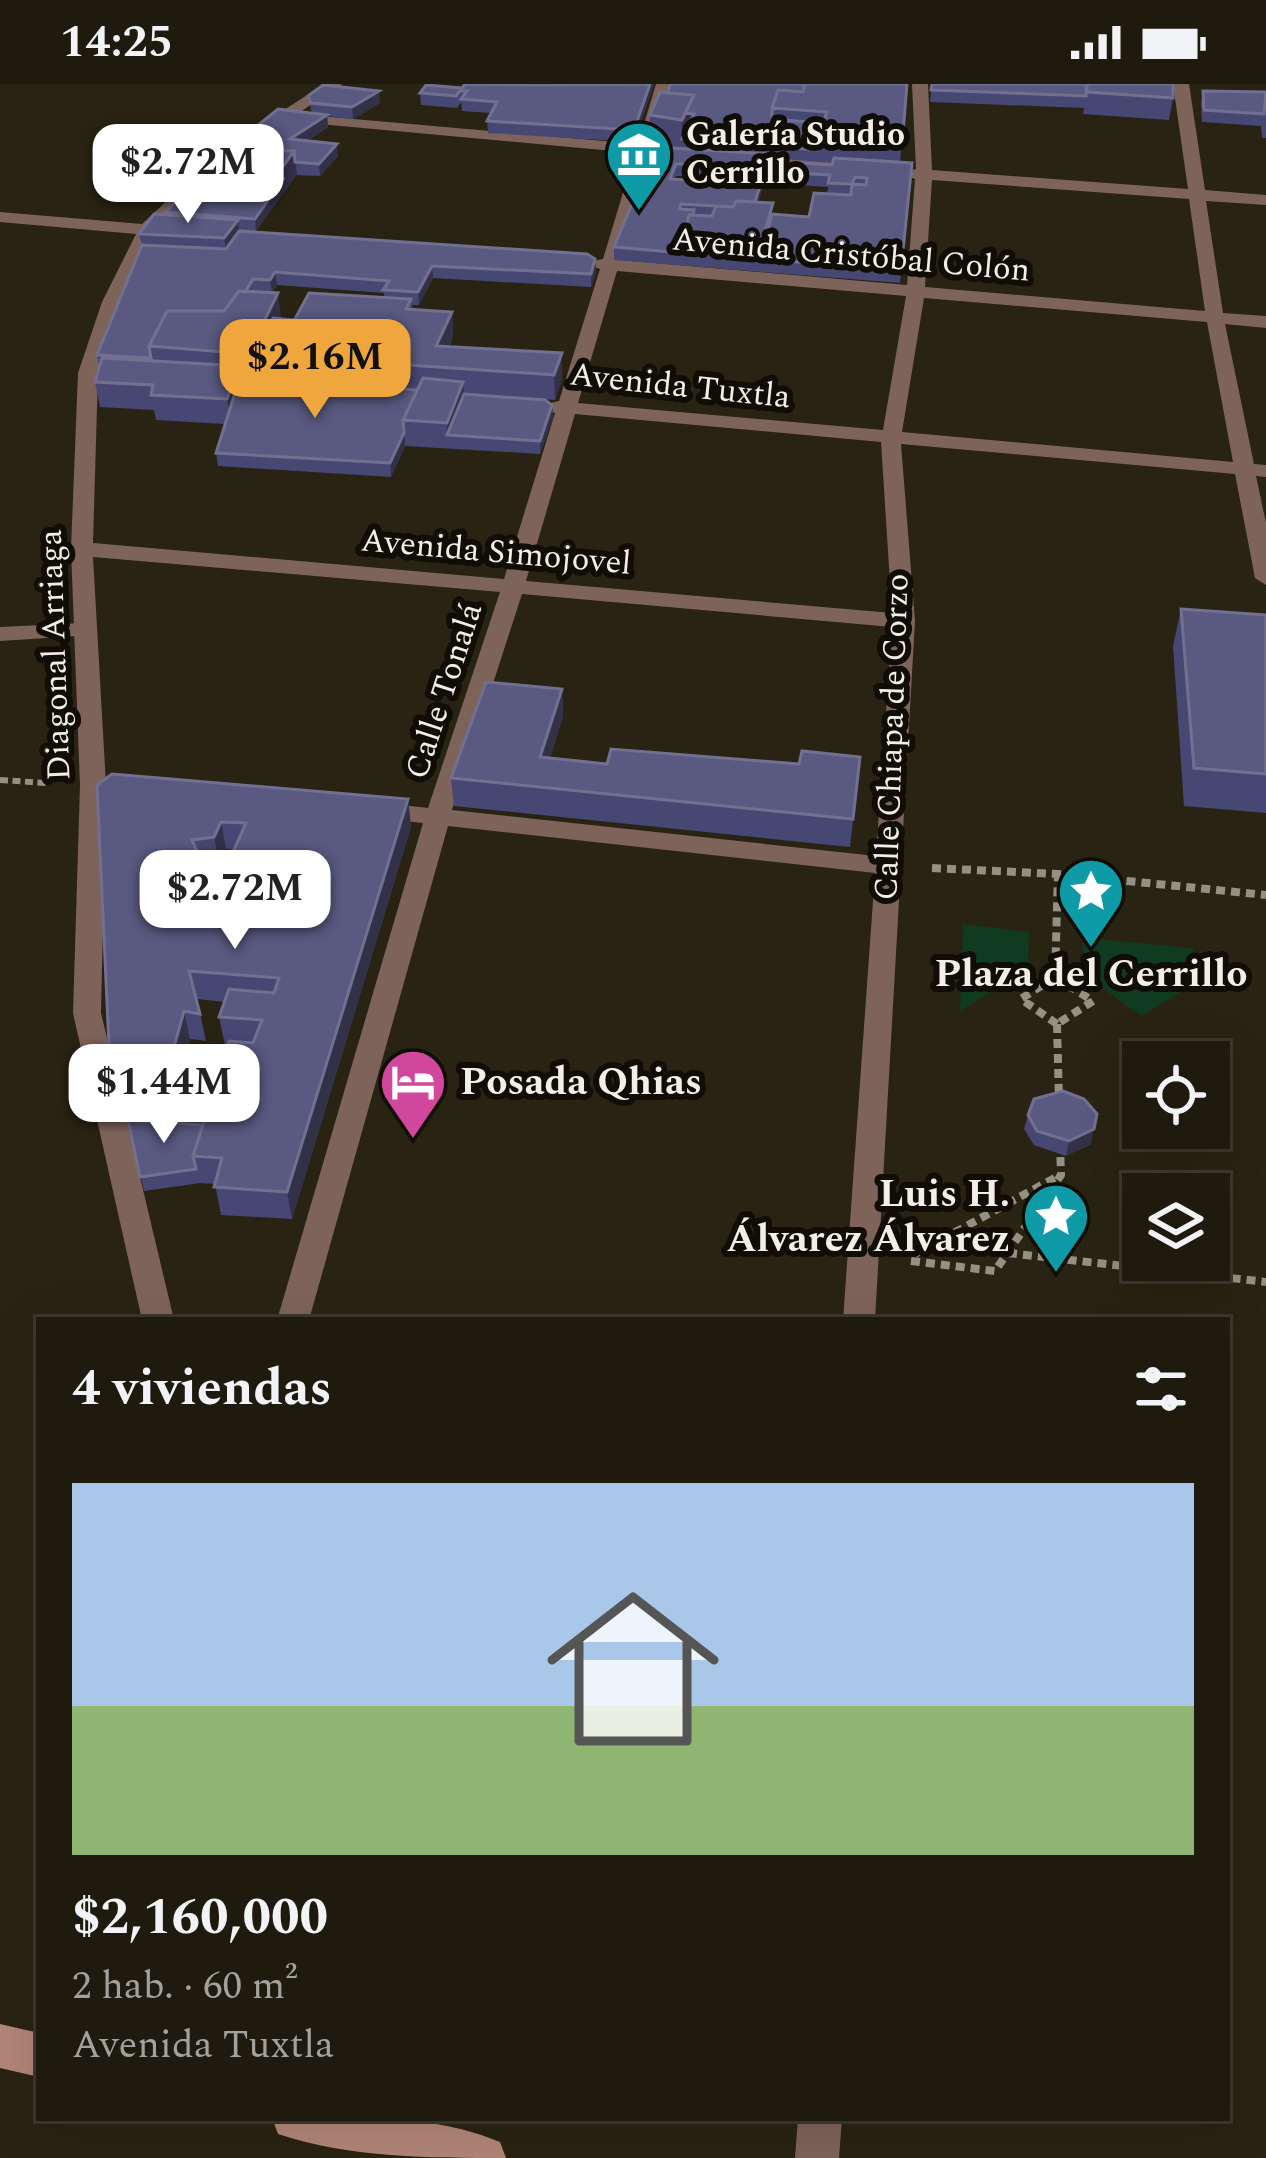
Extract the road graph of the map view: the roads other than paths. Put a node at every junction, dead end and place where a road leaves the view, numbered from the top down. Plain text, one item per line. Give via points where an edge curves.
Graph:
1 (334, 84) edge
2 (664, 84) edge
3 (920, 84) edge
4 (1182, 91) edge
5 (277, 117) junction
6 (646, 150) junction
7 (692, 154) edge
8 (716, 156) edge
9 (855, 168) edge
10 (878, 170) edge
11 (924, 174) junction
12 (1200, 195) junction
13 (1266, 200) edge
14 (0, 217) edge
15 (147, 230) junction
16 (194, 233) edge
17 (565, 260) edge
18 (611, 264) junction
19 (916, 292) junction
20 (1215, 318) junction
21 (1266, 322) edge
22 (522, 404) edge
23 (568, 408) junction
24 (891, 440) junction
25 (1243, 468) junction
26 (1266, 470) edge
27 (82, 549) junction
28 (1266, 578) edge
29 (513, 587) junction
30 (904, 621) junction
31 (84, 630) junction
32 (0, 634) edge
33 (346, 807) edge
34 (438, 815) junction
35 (888, 866) junction
36 (157, 1317) edge
37 (294, 1317) edge
38 (859, 1317) edge
39 (0, 2047) edge
40 (36, 2054) edge
41 (308, 2121) edge
42 (820, 2121) edge
43 (484, 2158) edge
44 (818, 2158) edge

1 - 5 street, Diagonal Arriaga
2 - 6 street, Calle Tonalá
3 - 11 street, Calle Chiapa de Corzo
4 - 12 street
5 - 6 street
5 - 15 street, Diagonal Arriaga
6 - 7 street
6 - 18 street, Calle Tonalá
8 - 9 street
10 - 11 street
11 - 12 street
11 - 19 street, Calle Chiapa de Corzo
12 - 13 street
12 - 20 street
14 - 15 street
15 - 16 street
15 - 27 street, Diagonal Arriaga via 111,302
17 - 18 street, Avenida Cristóbal Colón
18 - 19 street, Avenida Cristóbal Colón
18 - 23 street, Calle Tonalá
19 - 20 street, Avenida Cristóbal Colón
19 - 24 street, Calle Chiapa de Corzo
20 - 21 street, Avenida Cristóbal Colón
20 - 25 street
22 - 23 street, Avenida Tuxtla
23 - 24 street, Avenida Tuxtla
23 - 29 street, Calle Tonalá
24 - 25 street, Avenida Tuxtla
24 - 30 street, Calle Chiapa de Corzo
25 - 26 street, Avenida Tuxtla
25 - 28 street
27 - 29 street, Avenida Simojovel
27 - 31 street, Diagonal Arriaga
29 - 30 street, Avenida Simojovel
29 - 34 street, Calle Tonalá
30 - 35 street, Calle Chiapa de Corzo
31 - 32 street
31 - 36 street, Diagonal Arriaga via 105,786 86,1013
33 - 34 street
34 - 35 street
34 - 37 street, Calle Tonalá
35 - 38 street, Calle Chiapa de Corzo
39 - 40 street
41 - 43 street
42 - 44 street

